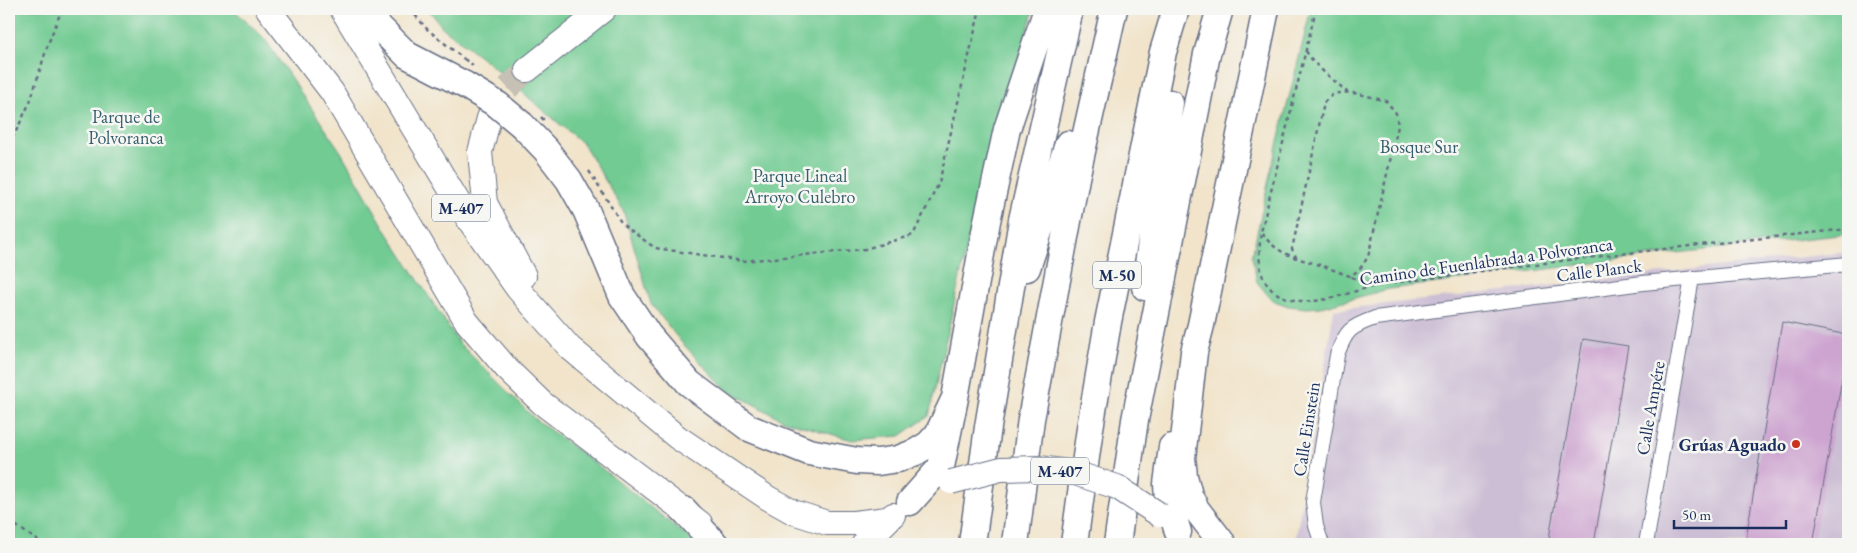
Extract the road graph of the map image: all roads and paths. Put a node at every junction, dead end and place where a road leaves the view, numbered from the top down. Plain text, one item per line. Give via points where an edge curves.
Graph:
1 (62, 9) edge
2 (268, 9) edge
3 (342, 9) edge
4 (364, 9) edge
5 (410, 9) edge
6 (604, 9) edge
7 (980, 9) edge
8 (1046, 9) edge
9 (1070, 9) edge
10 (1114, 9) edge
11 (1176, 9) edge
12 (1185, 9) edge
13 (1220, 9) edge
14 (1266, 9) edge
15 (1316, 9) edge
16 (1306, 51) junction
17 (464, 59) dead end
18 (527, 70) tunnel mouth
19 (1096, 82) junction
20 (1347, 92) junction
21 (489, 118) tunnel mouth
22 (9, 146) edge
23 (586, 168) dead end
24 (1848, 230) edge
25 (1261, 232) junction
26 (1297, 259) junction
27 (1848, 264) edge
28 (1350, 276) junction
29 (1692, 278) junction
30 (1376, 286) junction
31 (1356, 325) joint
32 (1194, 352) junction
33 (613, 383) junction
34 (955, 398) junction
35 (1135, 420) junction
36 (988, 427) junction
37 (910, 502) junction
38 (684, 510) junction
39 (887, 519) junction
40 (9, 521) edge
41 (1175, 531) edge
42 (43, 544) edge
43 (715, 544) edge
44 (726, 544) edge
45 (864, 544) edge
46 (972, 544) edge
47 (1015, 544) edge
48 (1074, 544) edge
49 (1117, 544) edge
50 (1223, 544) edge
51 (1322, 544) edge
52 (1646, 544) edge

1 - 22 path via 30,102
2 - 38 highway, M-407 via 332,92 467,322 507,369 542,403
3 - 33 highway, M-407 via 469,220 518,289 570,348
4 - 34 highway, bridge via 407,55 498,105 546,150 586,210 622,296 649,336 689,383 749,428 809,452 878,462 898,459 929,444 938,434
5 - 17 path via 427,29
6 - 18 highway
7 - 23 path via 939,184 913,235 865,249 743,261 655,248 622,224
8 - 34 highway via 1008,128 987,222
9 - 36 highway via 1022,220
10 - 19 highway
11 - 48 highway, M-50 via 1163,52 1108,322
12 - 35 highway via 1165,130 1141,314
13 - 35 highway via 1207,54
14 - 32 highway
15 - 16 path, Camino de Fuenlabrada a Polvoranca
16 - 20 path via 1318,67
16 - 25 path, Camino de Fuenlabrada a Polvoranca
19 - 36 highway via 1080,109 1025,276
19 - 47 highway via 1031,419
20 - 26 path via 1331,95 1324,103 1292,248
20 - 28 path via 1386,100 1396,113 1398,126 1368,258
21 - 33 highway via 480,152 485,203 523,274
24 - 30 path, Camino de Fuenlabrada a Polvoranca via 1679,247
25 - 26 path via 1277,250
25 - 30 path, Camino de Fuenlabrada a Polvoranca via 1260,270 1273,293 1311,302
26 - 28 path
27 - 29 street, Calle Planck
28 - 30 path
29 - 31 street, Calle Planck via 1375,318
29 - 52 street, Calle Ampére
31 - 51 street, Calle Einstein via 1344,338 1337,355 1314,502 1316,526
32 - 41 highway via 1176,422 1168,476 1168,499
32 - 50 highway via 1182,458 1184,476 1196,509
33 - 39 highway, M-407 via 677,437 793,512 827,523
34 - 37 highway via 941,467
35 - 49 highway
36 - 46 highway
37 - 39 highway, M-407
37 - 41 highway, M-407, bridge via 950,482 1001,469 1039,468 1074,473 1117,487
38 - 43 highway
38 - 44 highway, M-407
39 - 45 highway, M-407
40 - 42 path

